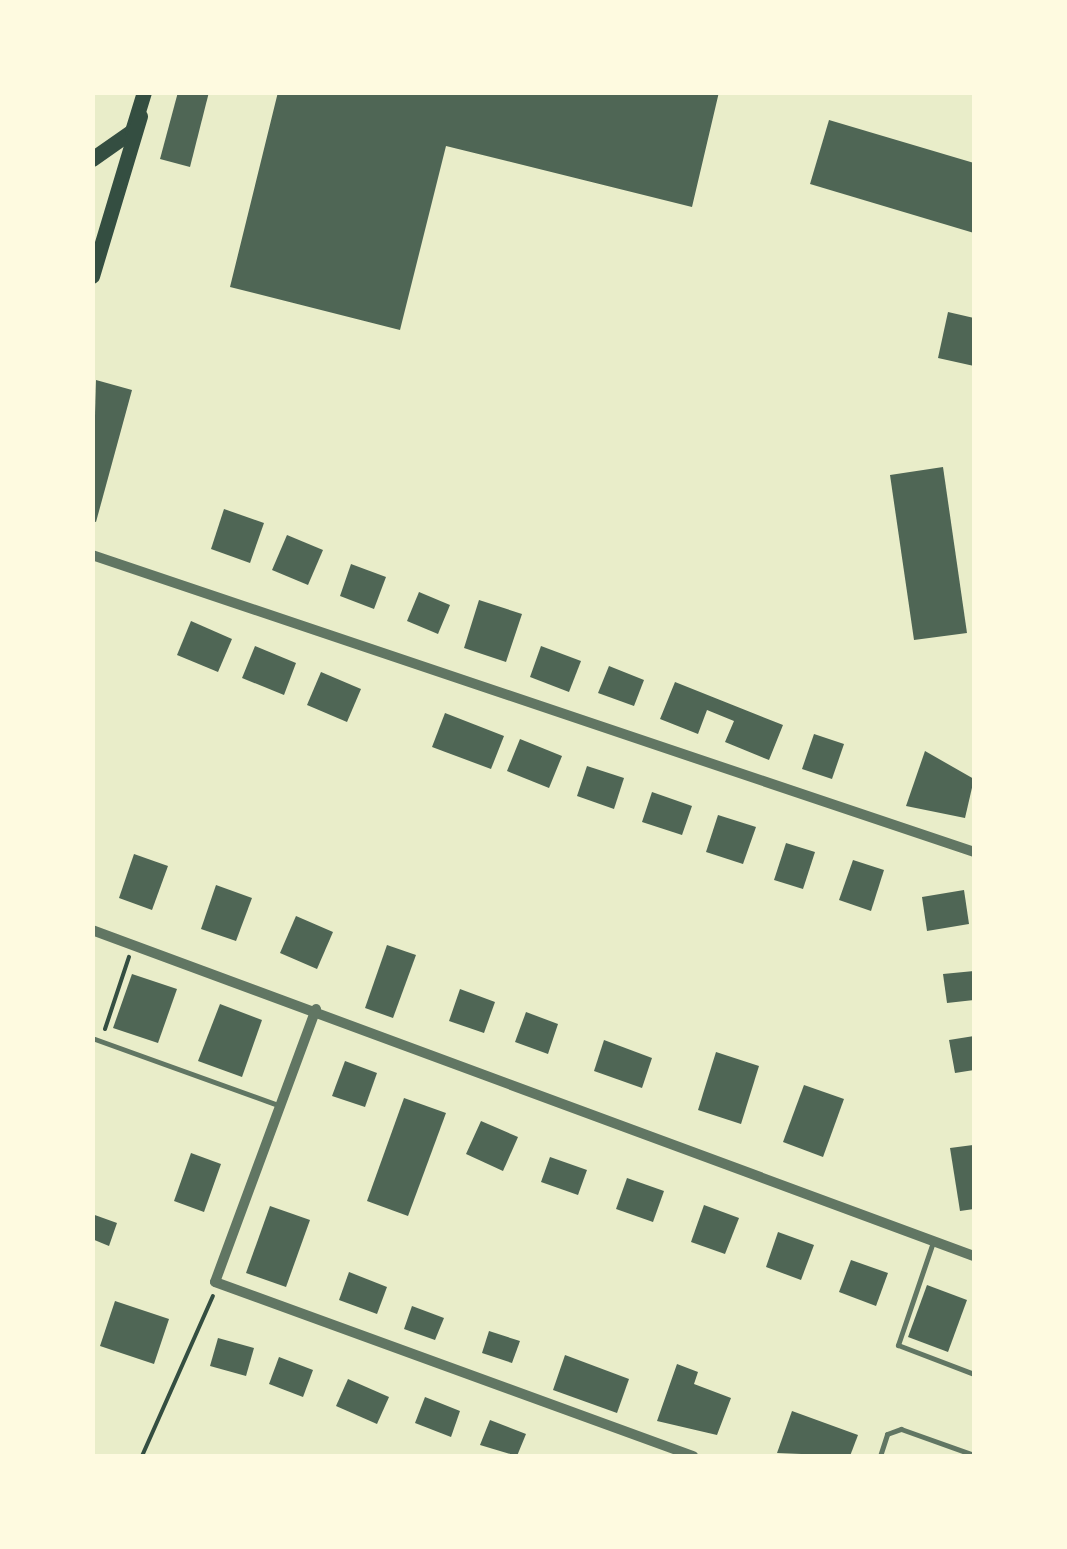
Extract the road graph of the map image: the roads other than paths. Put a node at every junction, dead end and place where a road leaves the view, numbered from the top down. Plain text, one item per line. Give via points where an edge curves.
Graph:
1 (144, 92) edge
2 (140, 116) junction
3 (92, 158) edge
4 (92, 276) edge
5 (92, 555) edge
6 (974, 852) edge
7 (92, 930) edge
8 (316, 1009) junction
9 (92, 1038) edge
10 (281, 1106) junction
11 (934, 1242) junction
12 (974, 1256) edge
13 (974, 1374) edge
14 (693, 1456) edge
15 (880, 1456) edge
16 (974, 1456) edge

1 - 2 main road
2 - 3 main road via 114,150
2 - 4 main road
5 - 6 street
7 - 8 street
8 - 10 street
8 - 11 street
9 - 10 lane
10 - 14 street via 214,1282
11 - 12 street
11 - 13 lane via 898,1346
15 - 16 lane via 887,1434 901,1429

